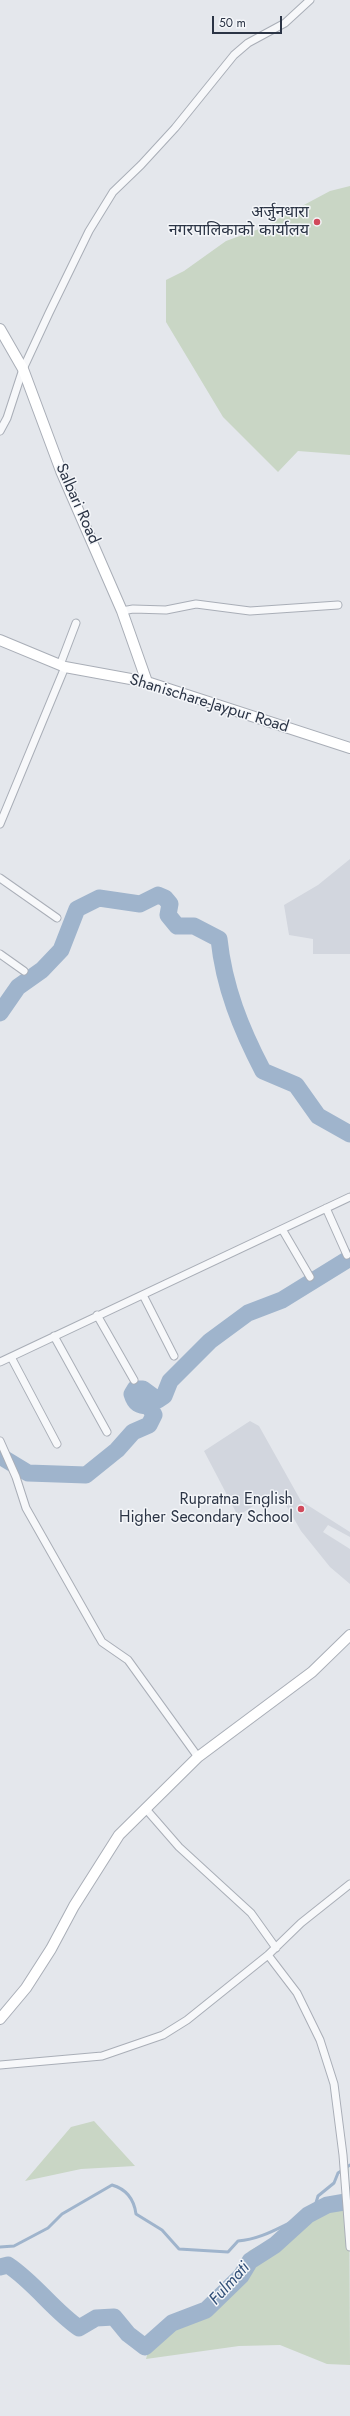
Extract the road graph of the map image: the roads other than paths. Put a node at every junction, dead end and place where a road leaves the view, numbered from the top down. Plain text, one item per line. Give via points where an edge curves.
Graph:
1 (310, 0) edge
2 (0, 329) edge
3 (23, 369) junction
4 (0, 431) edge
5 (338, 605) dead end
6 (122, 611) junction
7 (76, 622) dead end
8 (0, 640) edge
9 (62, 666) junction
10 (147, 682) junction
11 (350, 748) edge
12 (0, 824) edge
13 (0, 878) edge
14 (57, 918) dead end
15 (0, 954) edge
16 (24, 971) dead end
17 (350, 1198) edge
18 (326, 1208) junction
19 (282, 1229) junction
20 (347, 1254) dead end
21 (310, 1277) dead end
22 (143, 1295) junction
23 (96, 1315) junction
24 (54, 1336) junction
25 (174, 1356) dead end
26 (11, 1357) junction
27 (0, 1362) edge
28 (134, 1380) dead end
29 (107, 1432) dead end
30 (0, 1441) edge
31 (57, 1444) dead end
32 (350, 1635) edge
33 (198, 1757) junction
34 (145, 1808) junction
35 (350, 1884) edge
36 (276, 1948) junction
37 (268, 1955) junction
38 (0, 2019) edge
39 (0, 2065) edge
40 (350, 2247) edge

1 - 3 street via 285,23 248,43 234,55 175,128 113,192 88,231
2 - 3 street, Salbari Road
3 - 4 street via 7,418
3 - 6 street, Salbari Road via 61,470
5 - 6 street via 250,611 196,604 166,610
6 - 10 street, Salbari Road
7 - 9 street
8 - 9 street, Shanischare-Jaypur Road
9 - 10 street, Shanischare-Jaypur Road
9 - 12 street
10 - 11 street, Shanischare-Jaypur Road
13 - 14 street
15 - 16 street
17 - 18 street
18 - 19 street
18 - 20 street
19 - 21 street
19 - 22 street
22 - 23 street
22 - 25 street
23 - 24 street
23 - 28 street
24 - 26 street
24 - 29 street
26 - 27 street
26 - 31 street
30 - 33 street via 26,1508 102,1642 128,1660
32 - 33 street via 312,1672
33 - 34 street
34 - 36 street via 185,1852 251,1913
34 - 38 street via 119,1835 26,1988
35 - 36 street via 301,1923
36 - 37 street
37 - 39 street via 187,2020 163,2035 102,2056
37 - 40 street via 297,1993 320,2040 334,2084

